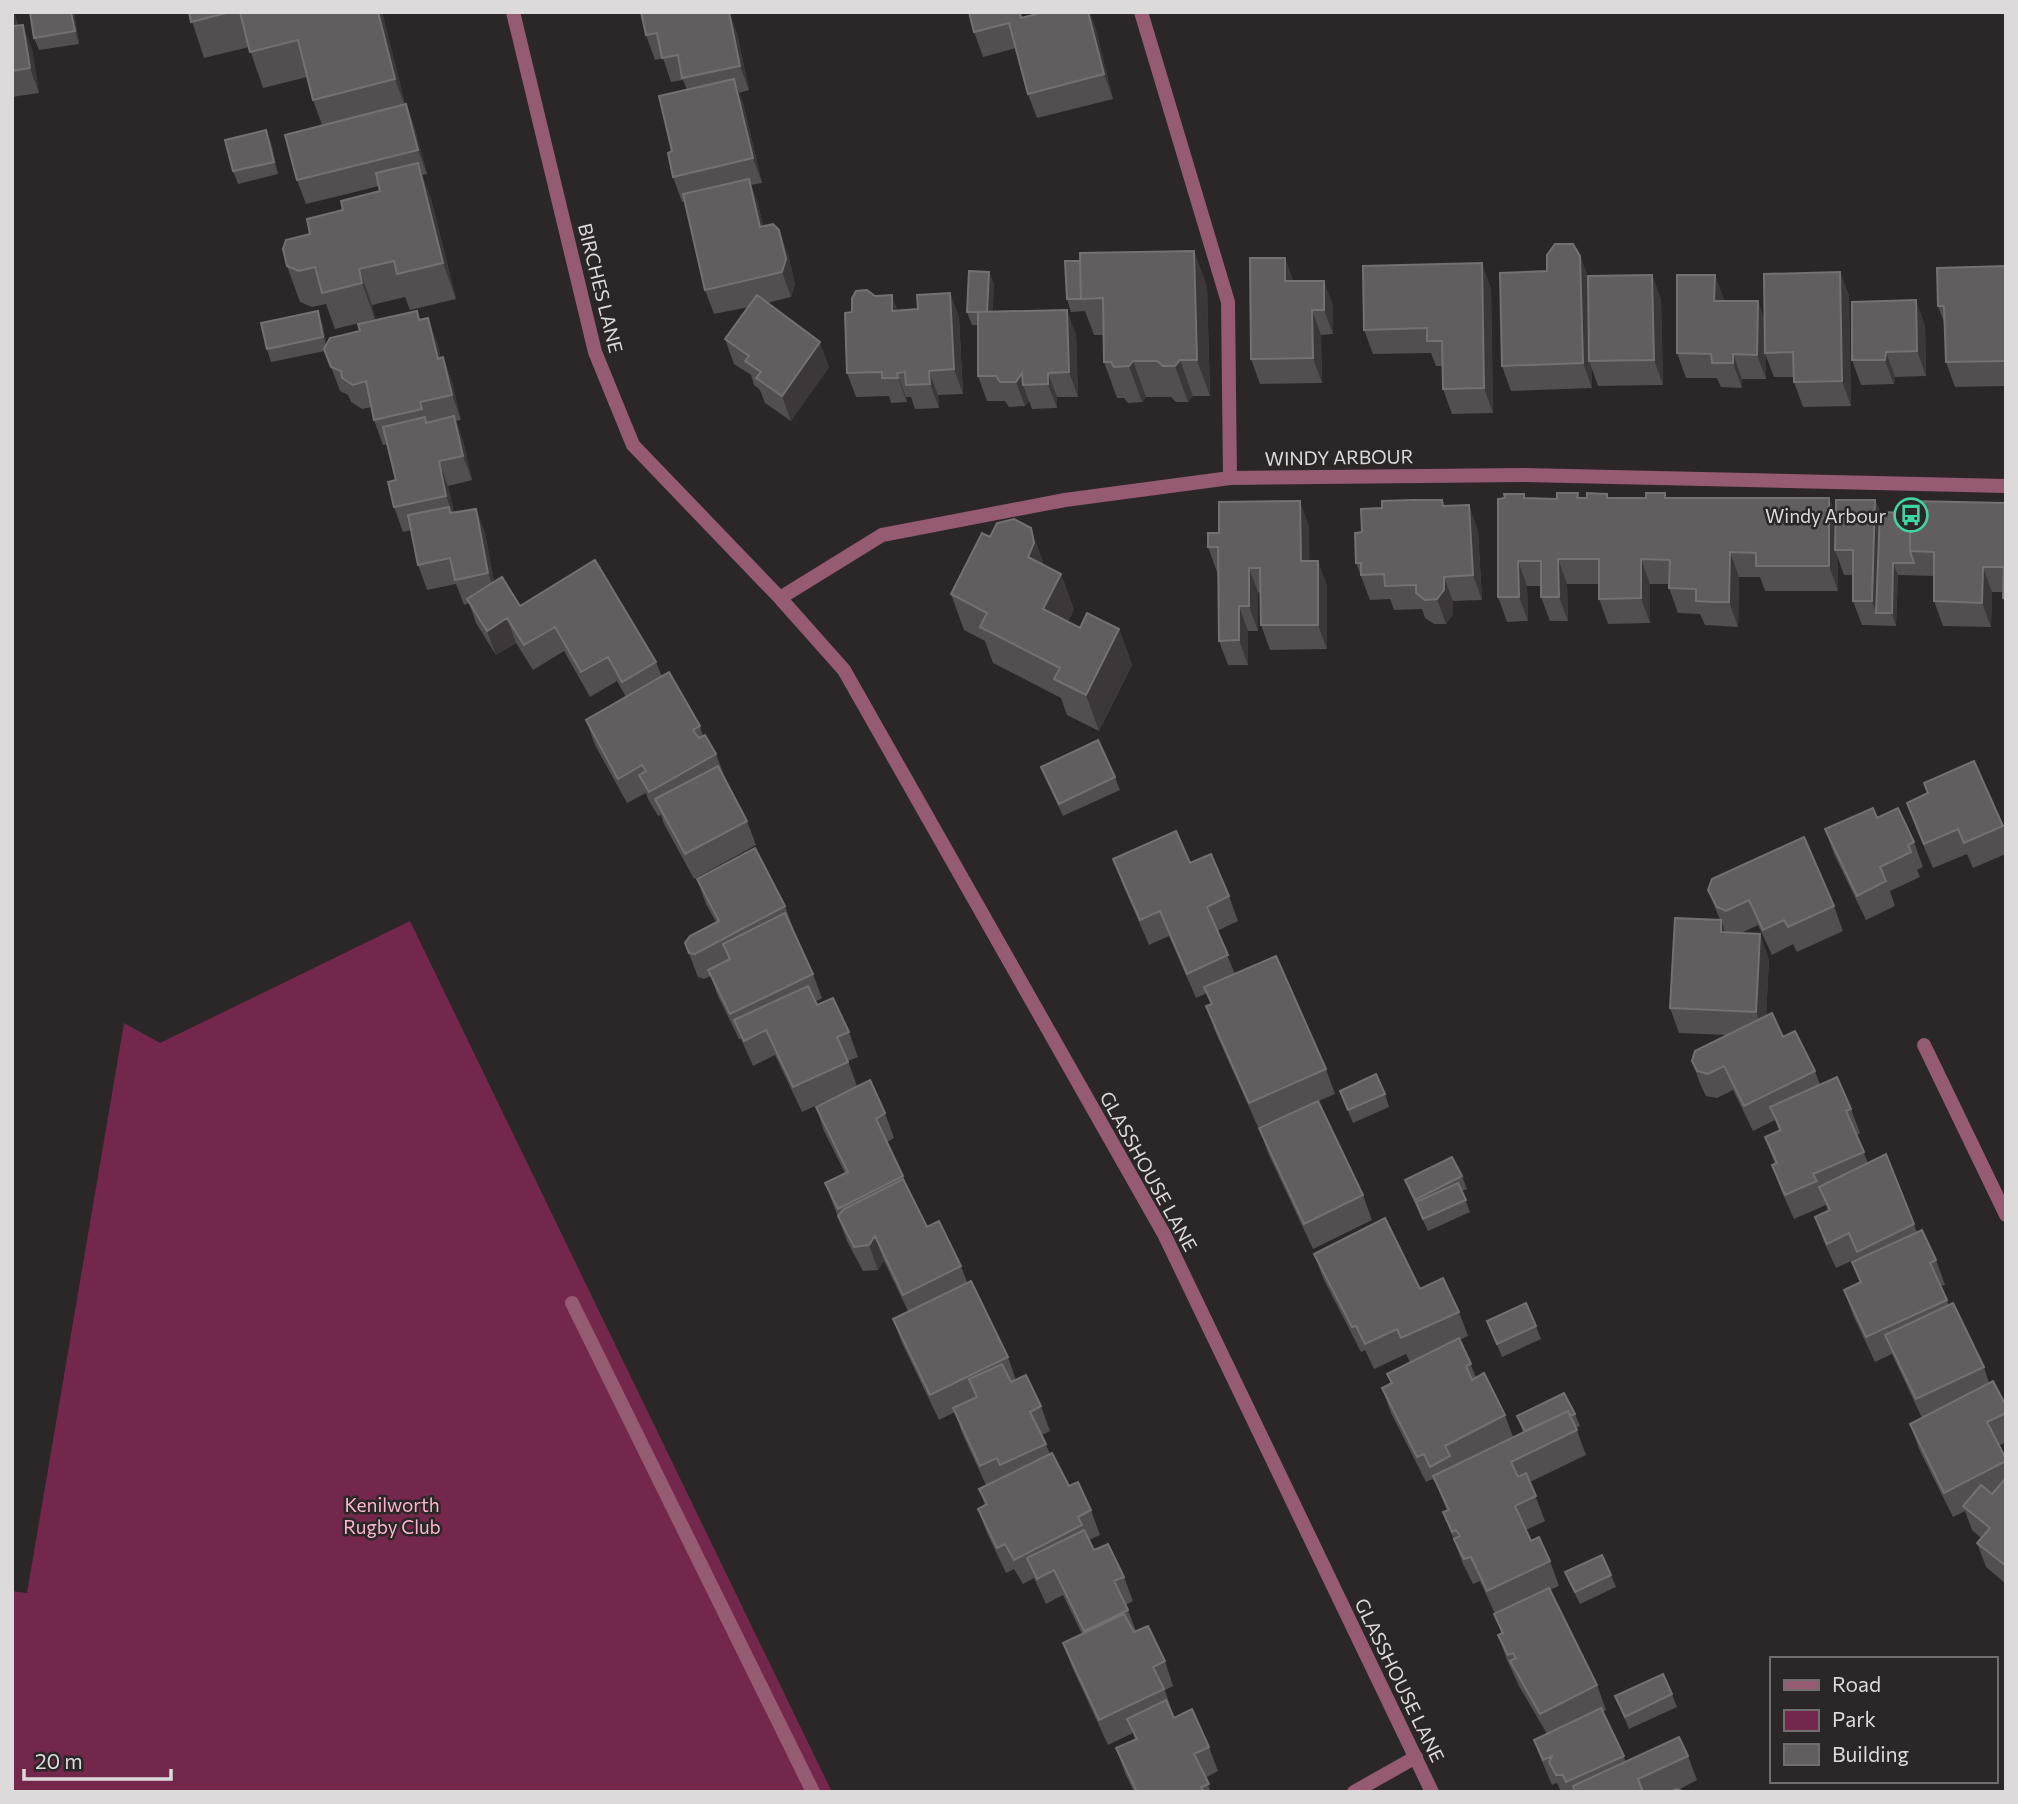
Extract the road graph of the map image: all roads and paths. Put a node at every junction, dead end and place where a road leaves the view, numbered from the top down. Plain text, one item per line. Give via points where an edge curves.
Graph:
1 (513, 12) edge
2 (1141, 12) edge
3 (1230, 478) junction
4 (2006, 485) edge
5 (780, 598) junction
6 (1924, 1045) dead end
7 (2006, 1215) edge
8 (572, 1303) dead end
9 (1416, 1757) junction
10 (813, 1792) edge
11 (1354, 1792) edge
12 (1433, 1792) edge

1 - 5 street, BIRCHES LANE via 595,352 633,445
2 - 3 street via 1228,302
3 - 4 street, WINDY ARBOUR via 1524,475
3 - 5 street, WINDY ARBOUR via 1065,500 882,535
5 - 9 street, GLASSHOUSE LANE via 844,670 1164,1234
6 - 7 street
8 - 10 street
9 - 11 street
9 - 12 street, GLASSHOUSE LANE

